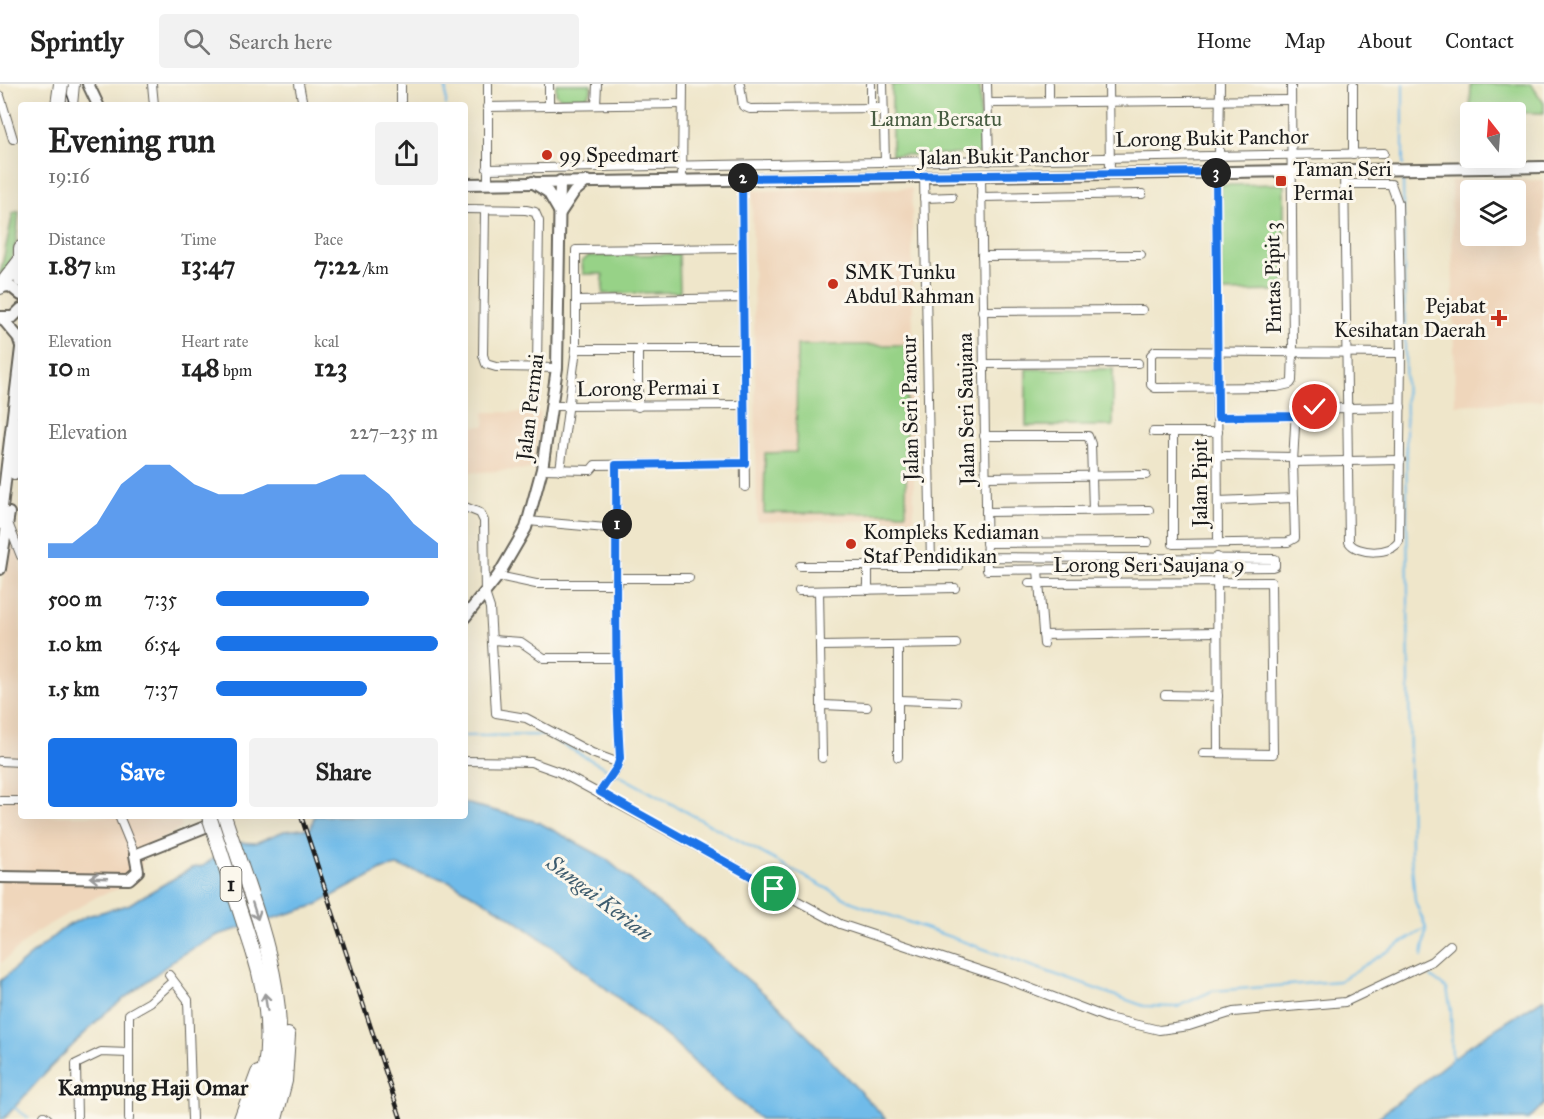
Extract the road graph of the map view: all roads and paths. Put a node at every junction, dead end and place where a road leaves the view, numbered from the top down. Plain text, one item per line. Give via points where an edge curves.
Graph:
1 (61, 84) edge
2 (72, 84) edge
3 (88, 84) edge
4 (152, 84) edge
5 (299, 84) edge
6 (401, 84) edge
7 (488, 84) edge
8 (549, 84) edge
9 (597, 84) edge
10 (682, 84) edge
11 (740, 84) edge
12 (871, 84) edge
13 (883, 84) edge
14 (987, 84) edge
15 (1048, 84) edge
16 (1109, 84) edge
17 (1220, 84) edge
18 (1291, 84) edge
19 (1353, 84) edge
20 (0, 96) edge
21 (1220, 100) junction
22 (1291, 100) junction
23 (1109, 101) junction
24 (58, 102) edge
25 (70, 102) edge
26 (97, 102) edge
27 (154, 102) edge
28 (302, 102) edge
29 (401, 102) edge
30 (1049, 102) junction
31 (988, 103) junction
32 (682, 104) junction
33 (597, 105) junction
34 (549, 106) junction
35 (488, 107) junction
36 (871, 108) junction
37 (884, 108) junction
38 (13, 139) dead end
39 (1384, 153) dead end
40 (1353, 154) junction
41 (1290, 155) junction
42 (1219, 156) junction
43 (1110, 158) junction
44 (989, 161) junction
45 (885, 163) junction
46 (682, 166) junction
47 (1544, 167) edge
48 (487, 169) junction
49 (1390, 169) junction
50 (1344, 170) junction
51 (1290, 171) junction
52 (1216, 172) junction
53 (1110, 174) junction
54 (924, 176) junction
55 (981, 176) junction
56 (742, 178) junction
57 (682, 180) junction
58 (560, 181) junction
59 (587, 181) junction
60 (532, 182) junction
61 (468, 184) edge
62 (488, 184) junction
63 (1345, 184) junction
64 (1391, 184) junction
65 (1142, 194) dead end
66 (952, 197) dead end
67 (981, 197) junction
68 (924, 198) junction
69 (468, 209) edge
70 (485, 210) junction
71 (560, 214) junction
72 (743, 248) junction
73 (1141, 255) dead end
74 (982, 256) junction
75 (18, 264) edge
76 (0, 287) edge
77 (18, 293) edge
78 (744, 298) junction
79 (577, 301) junction
80 (1142, 310) dead end
81 (982, 311) junction
82 (18, 312) edge
83 (1, 317) edge
84 (18, 342) edge
85 (638, 349) junction
86 (744, 349) junction
87 (576, 350) junction
88 (1217, 350) junction
89 (1293, 350) junction
90 (1347, 353) junction
91 (1401, 353) junction
92 (1138, 363) dead end
93 (983, 364) junction
94 (537, 368) junction
95 (557, 368) junction
96 (18, 383) edge
97 (1217, 387) junction
98 (744, 405) junction
99 (552, 406) junction
100 (638, 406) junction
101 (570, 407) junction
102 (1401, 407) junction
103 (1348, 408) junction
104 (1295, 416) junction
105 (1218, 417) junction
106 (1152, 432) dead end
107 (1173, 432) junction
108 (1218, 432) junction
109 (18, 435) edge
110 (984, 436) junction
111 (1218, 456) junction
112 (1293, 460) junction
113 (1401, 460) junction
114 (1348, 462) junction
115 (745, 463) junction
116 (616, 465) junction
117 (11, 467) edge
118 (542, 469) junction
119 (560, 470) junction
120 (1092, 476) junction
121 (1146, 476) dead end
122 (985, 477) junction
123 (745, 487) dead end
124 (1294, 498) junction
125 (1218, 501) junction
126 (468, 508) edge
127 (1092, 510) junction
128 (1149, 510) dead end
129 (986, 512) junction
130 (528, 521) junction
131 (4, 523) edge
132 (617, 529) junction
133 (17, 537) edge
134 (1148, 542) dead end
135 (986, 543) junction
136 (1218, 543) junction
137 (986, 557) junction
138 (1217, 557) junction
139 (800, 566) dead end
140 (868, 566) junction
141 (931, 566) junction
142 (958, 566) dead end
143 (1217, 568) junction
144 (0, 569) edge
145 (1038, 570) junction
146 (498, 576) junction
147 (689, 579) dead end
148 (618, 581) junction
149 (1217, 583) junction
150 (1029, 584) dead end
151 (1040, 584) junction
152 (955, 588) dead end
153 (868, 590) junction
154 (799, 591) dead end
155 (819, 591) junction
156 (485, 593) junction
157 (468, 613) edge
158 (1217, 632) junction
159 (493, 640) junction
160 (956, 644) dead end
161 (898, 645) junction
162 (821, 646) junction
163 (615, 658) junction
164 (1165, 695) dead end
165 (1218, 696) junction
166 (899, 700) junction
167 (956, 702) dead end
168 (823, 705) junction
169 (867, 707) dead end
170 (1203, 753) dead end
171 (1218, 753) junction
172 (898, 757) dead end
173 (822, 758) dead end
174 (468, 760) edge
175 (0, 761) edge
176 (18, 762) edge
177 (618, 765) junction
178 (602, 790) junction
179 (0, 801) edge
180 (18, 801) edge
181 (120, 819) edge
182 (210, 819) edge
183 (213, 819) edge
184 (225, 819) edge
185 (135, 855) junction
186 (0, 877) edge
187 (1450, 945) dead end
188 (276, 980) junction
189 (268, 1038) junction
190 (129, 1053) junction
191 (269, 1082) junction
192 (76, 1119) edge
193 (129, 1119) edge
194 (192, 1119) edge
195 (241, 1119) edge
196 (252, 1119) edge
197 (264, 1119) edge
198 (275, 1119) edge

1 - 24 highway, bridge
2 - 25 highway
3 - 26 main road
4 - 27 street
5 - 28 street
6 - 29 street
7 - 35 street
8 - 34 street
9 - 33 street
10 - 32 street
11 - 36 street via 740,101 750,109
12 - 36 street
13 - 37 street
14 - 31 street
15 - 30 street
16 - 23 street
17 - 21 street
18 - 22 street, Pintas Pipit 3
19 - 40 street
20 - 38 street
21 - 22 street
21 - 23 street
21 - 42 street
22 - 41 street, Pintas Pipit 3
23 - 30 street
23 - 43 street
30 - 31 street
31 - 44 street
32 - 33 street
32 - 46 street
33 - 34 street
34 - 35 street
35 - 48 street
36 - 37 street
37 - 45 street
39 - 40 street, Lorong Bukit Panchor
40 - 41 street, Lorong Bukit Panchor
41 - 42 street, Lorong Bukit Panchor
41 - 51 street, Pintas Pipit 3
42 - 43 street, Lorong Bukit Panchor
43 - 44 street, Lorong Bukit Panchor
43 - 53 street
44 - 45 street, Lorong Bukit Panchor
45 - 46 street, Lorong Bukit Panchor
46 - 48 street
46 - 57 street
47 - 49 main road, Jalan Bukit Panchor
48 - 62 street
49 - 50 main road, Jalan Bukit Panchor
49 - 64 street
50 - 51 main road, Jalan Bukit Panchor
50 - 63 street
51 - 52 main road, Jalan Bukit Panchor
51 - 89 street, Pintas Pipit 3
52 - 53 main road, Jalan Bukit Panchor
52 - 88 street, Jalan Pipit
53 - 55 main road, Jalan Bukit Panchor
54 - 55 main road, Jalan Bukit Panchor
54 - 56 main road, Jalan Bukit Panchor
54 - 68 street, Jalan Seri Pancur
55 - 67 street, Jalan Seri Saujana
56 - 57 main road, Jalan Bukit Panchor
56 - 72 street
57 - 59 main road, Jalan Bukit Panchor
58 - 59 main road, Jalan Bukit Panchor
58 - 60 main road, Jalan Bukit Panchor
58 - 71 main road, Jalan Permai
59 - 71 main road via 574,192
60 - 62 main road, Jalan Bukit Panchor
60 - 71 main road via 548,192
61 - 62 main road, Jalan Bukit Panchor
63 - 64 street
63 - 90 street
64 - 91 street via 1398,203
65 - 67 street
66 - 68 street
67 - 74 street, Jalan Seri Saujana
68 - 141 street, Jalan Seri Pancur
69 - 70 street
70 - 94 street via 483,355 486,364 496,367
70 - 94 street via 526,210 535,212 539,221
71 - 95 main road, Jalan Permai
72 - 78 street
72 - 79 street via 576,250
73 - 74 street
74 - 81 street, Jalan Seri Saujana
75 - 76 highway
76 - 77 main road via 10,286
78 - 79 street
78 - 86 street
79 - 87 street
80 - 81 street
81 - 93 street, Jalan Seri Saujana
82 - 83 main road via 13,317
83 - 84 main road
85 - 86 street
85 - 87 street
85 - 100 street
86 - 98 street
87 - 101 street
88 - 89 street
88 - 97 street, Jalan Pipit
88 - 97 street via 1155,351 1151,355 1151,385 1155,388
89 - 90 street
89 - 97 street, Pintas Pipit 3 via 1290,384
90 - 91 street
90 - 103 street
91 - 102 street
92 - 93 street
93 - 110 street, Jalan Seri Saujana
94 - 95 street
95 - 99 main road, Jalan Permai
96 - 117 main road
97 - 105 street, Jalan Pipit
98 - 100 street, Lorong Permai 1
98 - 115 street
99 - 101 street, Lorong Permai 1
99 - 118 main road, Jalan Permai
100 - 101 street, Lorong Permai 1
101 - 119 street
102 - 103 street
102 - 113 street
103 - 104 street via 1300,408
103 - 114 street
104 - 105 street
104 - 112 street
105 - 108 street, Jalan Pipit
106 - 107 street
107 - 108 street
107 - 136 street via 1173,544
108 - 111 street, Jalan Pipit
109 - 117 main road
110 - 120 street via 1088,436
110 - 122 street, Jalan Seri Saujana
111 - 112 street
111 - 125 street, Jalan Pipit
112 - 114 street
112 - 124 street
113 - 114 street
113 - 114 street via 1399,541 1391,549 1373,551 1356,550 1348,542
115 - 116 street
115 - 123 street
116 - 119 street
116 - 132 street
117 - 131 main road
118 - 119 street
118 - 130 main road, Jalan Permai
120 - 121 street
120 - 122 street
120 - 127 street
122 - 129 street, Jalan Seri Saujana
124 - 125 street
124 - 136 street via 1294,541
125 - 136 street, Jalan Pipit
126 - 156 street via 480,513 484,521
127 - 128 street
127 - 129 street
129 - 135 street, Jalan Seri Saujana
130 - 132 street
130 - 146 main road, Jalan Permai
131 - 133 street
131 - 144 main road
132 - 148 street
134 - 135 street
135 - 137 street, Jalan Seri Saujana
137 - 138 street
137 - 145 street, Jalan Seri Saujana via 987,570
138 - 143 street
138 - 143 street via 1275,559 1274,567
139 - 140 street
140 - 141 street
140 - 153 street
141 - 142 street
143 - 145 street
143 - 149 street
145 - 151 street
146 - 148 street via 536,584
146 - 156 main road, Jalan Permai
147 - 148 street
148 - 163 street
149 - 151 street, Lorong Seri Saujana 9
149 - 158 street
149 - 171 street, Lorong Seri Saujana 9 via 1270,582 1273,754
150 - 151 street, Lorong Seri Saujana 9
151 - 158 street via 1043,639
152 - 153 street
153 - 155 street
154 - 155 street
155 - 162 street
156 - 157 main road, Jalan Permai
156 - 159 street
158 - 165 street
159 - 163 street via 521,642 544,658
159 - 177 street via 496,713 526,718
160 - 161 street
161 - 162 street
161 - 166 street
162 - 168 street
163 - 177 street
164 - 165 street
165 - 171 street
166 - 167 street
166 - 172 street
168 - 169 street
168 - 173 street
170 - 171 street
174 - 178 street via 531,762
175 - 176 street
177 - 178 street
178 - 187 street via 840,924 1006,979 1107,1018 1159,1030 1189,1026 1233,1012 1346,1002 1432,961
179 - 180 street
181 - 185 street
189 -> 182 highway, 1, bridge via 266,1002 253,951
183 - 185 main road via 204,827
184 -> 188 highway, 1
185 -> 186 main road via 138,871 129,879
188 - 191 highway, 1 via 279,1040
188 - 198 highway via 288,1031 285,1081
189 - 191 highway, 1
189 - 195 highway
190 - 192 street via 101,1052 76,1064
190 - 193 street
190 - 194 street via 129,1014 150,1002 171,978 188,1000
191 - 196 highway, 1
191 - 197 highway, 1

